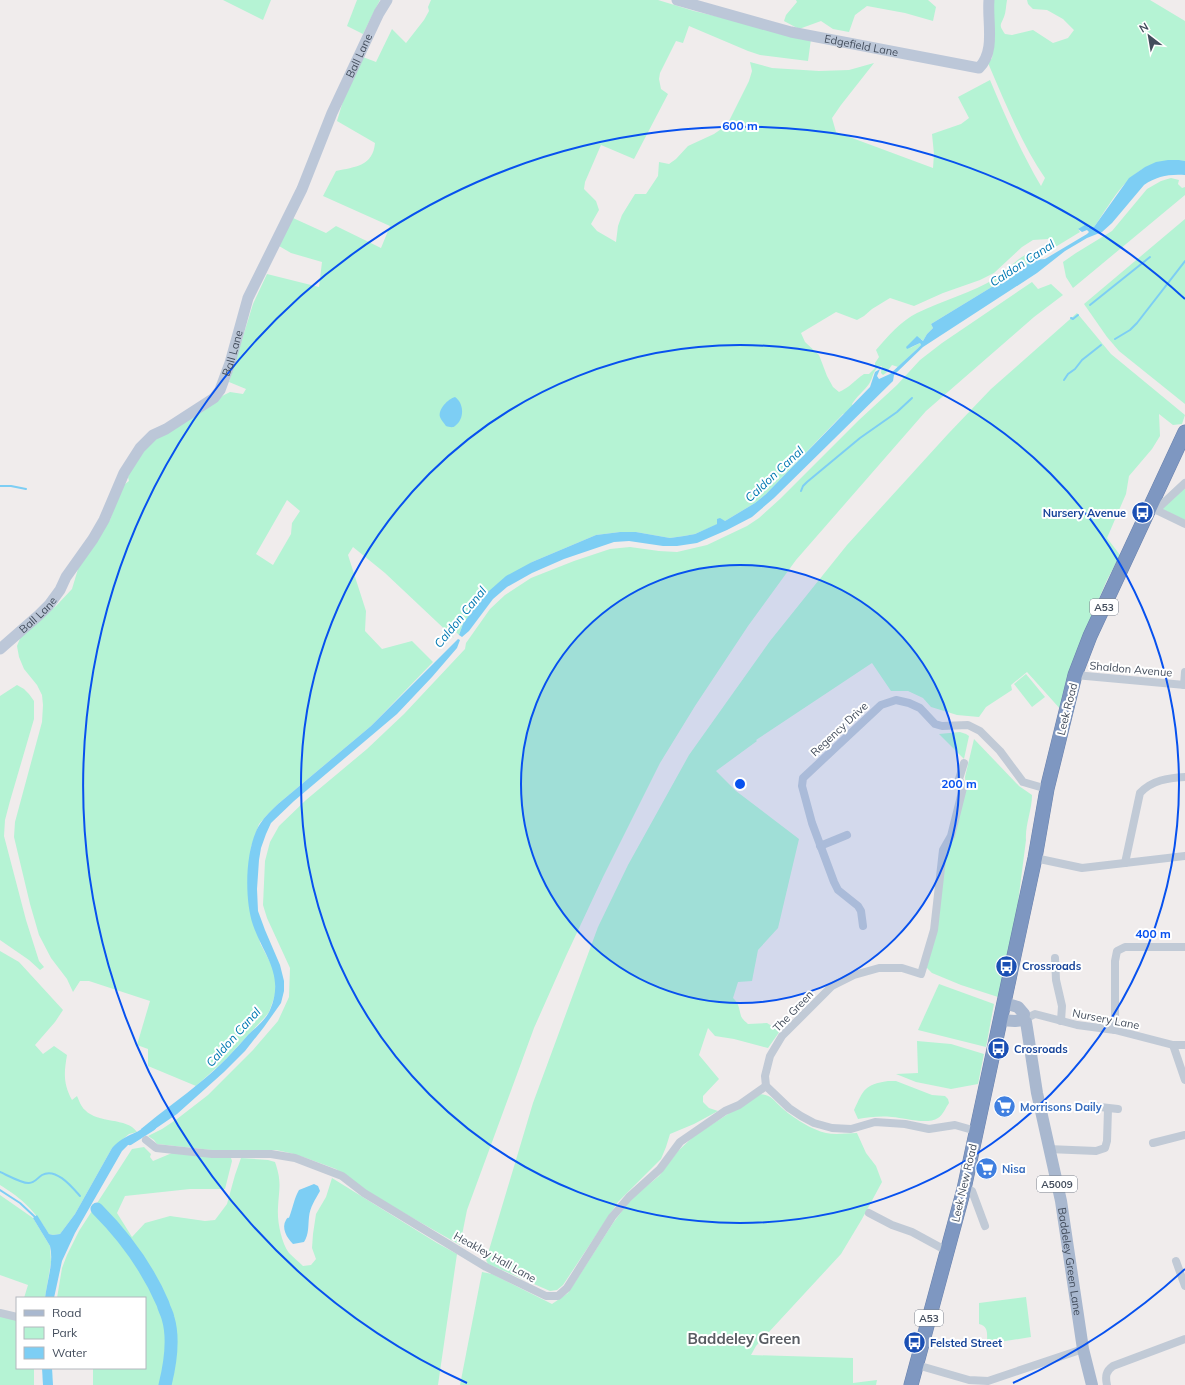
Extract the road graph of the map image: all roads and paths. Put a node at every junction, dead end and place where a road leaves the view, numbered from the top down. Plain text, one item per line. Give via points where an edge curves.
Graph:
1 (387, 0) edge
2 (677, 0) edge
3 (989, 0) edge
4 (1185, 432) edge
5 (1185, 483) edge
6 (1154, 508) junction
7 (1185, 524) edge
8 (0, 649) edge
9 (1185, 672) edge
10 (1076, 675) junction
11 (1185, 685) edge
12 (964, 763) dead end
13 (1185, 776) edge
14 (1047, 789) junction
15 (847, 835) dead end
16 (820, 846) junction
17 (1185, 856) edge
18 (1035, 858) junction
19 (1125, 863) junction
20 (863, 926) dead end
21 (1185, 947) edge
22 (1055, 958) dead end
23 (1004, 1002) junction
24 (1000, 1020) junction
25 (1024, 1021) junction
26 (1061, 1021) junction
27 (1116, 1030) junction
28 (1173, 1045) junction
29 (1185, 1045) edge
30 (1185, 1080) edge
31 (766, 1086) junction
32 (1091, 1106) dead end
33 (1108, 1109) junction
34 (1118, 1109) dead end
35 (976, 1131) junction
36 (1185, 1135) edge
37 (146, 1140) dead end
38 (1152, 1143) dead end
39 (1048, 1149) junction
40 (964, 1188) junction
41 (874, 1213) dead end
42 (985, 1226) dead end
43 (947, 1251) junction
44 (1176, 1261) dead end
45 (1185, 1286) edge
46 (0, 1313) edge
47 (16, 1317) edge
48 (1185, 1339) edge
49 (1083, 1349) junction
50 (917, 1365) junction
51 (912, 1385) edge
52 (1092, 1385) edge
53 (1107, 1385) edge

1 - 8 street, Ball Lane via 332,114 302,189 248,298 220,390 214,398 153,435 140,448 124,473 104,520 60,590 39,615
2 - 3 street, Edgefield Lane via 792,32 979,68 985,62 989,43
4 - 6 highway, Leek Road / A53
5 - 6 street
6 - 7 street
6 - 10 highway, Leek Road / A53 via 1090,636
9 - 11 street
10 - 11 street, Shaldon Avenue
10 - 14 highway, Leek Road / A53
12 - 31 street, The Green via 958,779 963,788 961,798 950,836 943,850 934,930 920,974 902,968 879,968 854,975 832,986 782,1036 770,1056 765,1076
13 - 19 street via 1162,779 1140,793
14 - 16 street, Regency Drive via 1023,782 1000,751 980,731 968,725 935,724 920,708 896,700 881,706 803,778 802,786
14 - 18 highway, Leek Road / A53
15 - 16 street
16 - 20 street, Regency Drive via 838,890 861,911
17 - 19 street
18 - 19 street via 1082,868
18 - 23 highway, Leek Road / A53
21 - 27 street via 1125,947 1117,951
22 - 26 street via 1056,980 1062,1006
23 - 24 highway, Leek New Road / A53
23 - 25 main road, Baddeley Green Lane / A5009 via 1018,1007 1024,1014
24 - 25 main road
24 - 35 highway, Leek New Road / A53
25 - 26 street, Nursery Lane via 1035,1014
25 - 39 main road, Baddeley Green Lane / A5009
26 - 27 street, Nursery Lane
27 - 28 street, Nursery Lane
28 - 29 street, Nursery Lane
28 - 30 street
31 - 35 street via 801,1116 832,1128 851,1129 875,1122 929,1129 955,1125
31 - 37 street, Heakley Hall Lane via 680,1142 660,1169 612,1217 567,1288 558,1296 546,1296 486,1267 364,1193 342,1176 296,1158 271,1154 212,1154 156,1148
32 - 33 street
33 - 34 street
33 - 39 street via 1105,1148 1096,1151
35 - 40 highway, Leek New Road / A53
36 - 38 street
39 - 49 main road, Baddeley Green Lane / A5009 via 1061,1201
40 - 42 street via 972,1191
40 - 43 highway, Leek New Road / A53
41 - 43 street via 892,1225 912,1232
43 - 50 highway, Leek New Road / A53
44 - 45 street
46 - 47 street
48 - 53 street via 1113,1366 1105,1376
49 - 50 street via 988,1381 969,1380
49 - 52 main road, Baddeley Green Lane / A5009
50 - 51 highway, Leek New Road / A53

